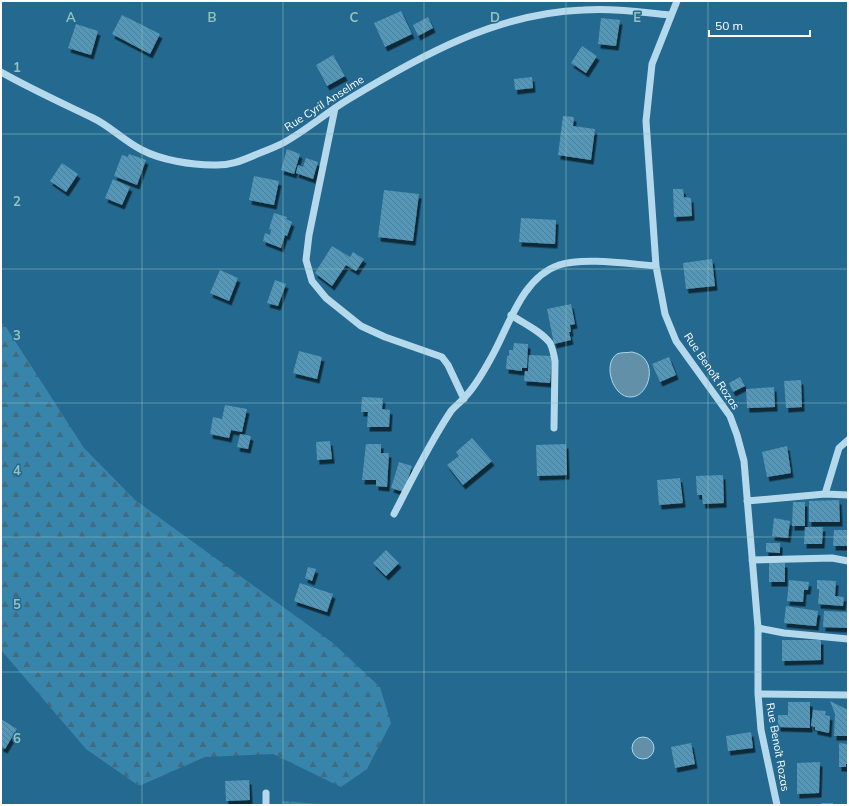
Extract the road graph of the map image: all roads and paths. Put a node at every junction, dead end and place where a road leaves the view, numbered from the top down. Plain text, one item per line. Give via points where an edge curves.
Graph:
1 (676, 1) edge
2 (670, 15) junction
3 (1, 72) edge
4 (335, 108) junction
5 (656, 266) junction
6 (511, 315) junction
7 (464, 399) junction
8 (554, 428) dead end
9 (848, 440) edge
10 (825, 494) junction
11 (848, 495) edge
12 (747, 501) junction
13 (394, 514) dead end
14 (752, 560) junction
15 (848, 561) edge
16 (758, 628) junction
17 (848, 639) edge
18 (758, 694) junction
19 (848, 695) edge
20 (266, 793) dead end
21 (266, 805) edge
22 (777, 805) edge

1 - 2 street, Rue Benoît Rozas
2 - 4 street, Rue Cyril Anselme via 611,9 581,10 512,21 442,47 394,72
2 - 5 street, Rue Benoît Rozas via 652,64 646,121
3 - 4 street, Rue Cyril Anselme via 99,121 142,150 195,164 226,165 239,162 284,142
4 - 7 street via 309,235 306,260 312,281 326,298 361,326 442,357
5 - 6 street via 582,261 559,266 540,276
5 - 12 street, Rue Benoît Rozas via 665,314 676,341 730,416 744,460
6 - 7 street via 491,358
6 - 8 street via 537,332 554,351
7 - 13 street via 452,409
9 - 10 street via 839,448
10 - 11 street
10 - 12 street
12 - 14 street, Rue Benoît Rozas
14 - 15 street via 832,558
14 - 16 street, Rue Benoît Rozas
16 - 17 street
16 - 18 street, Rue Benoît Rozas
18 - 19 street
18 - 22 street, Rue Benoît Rozas via 762,730
20 - 21 street

